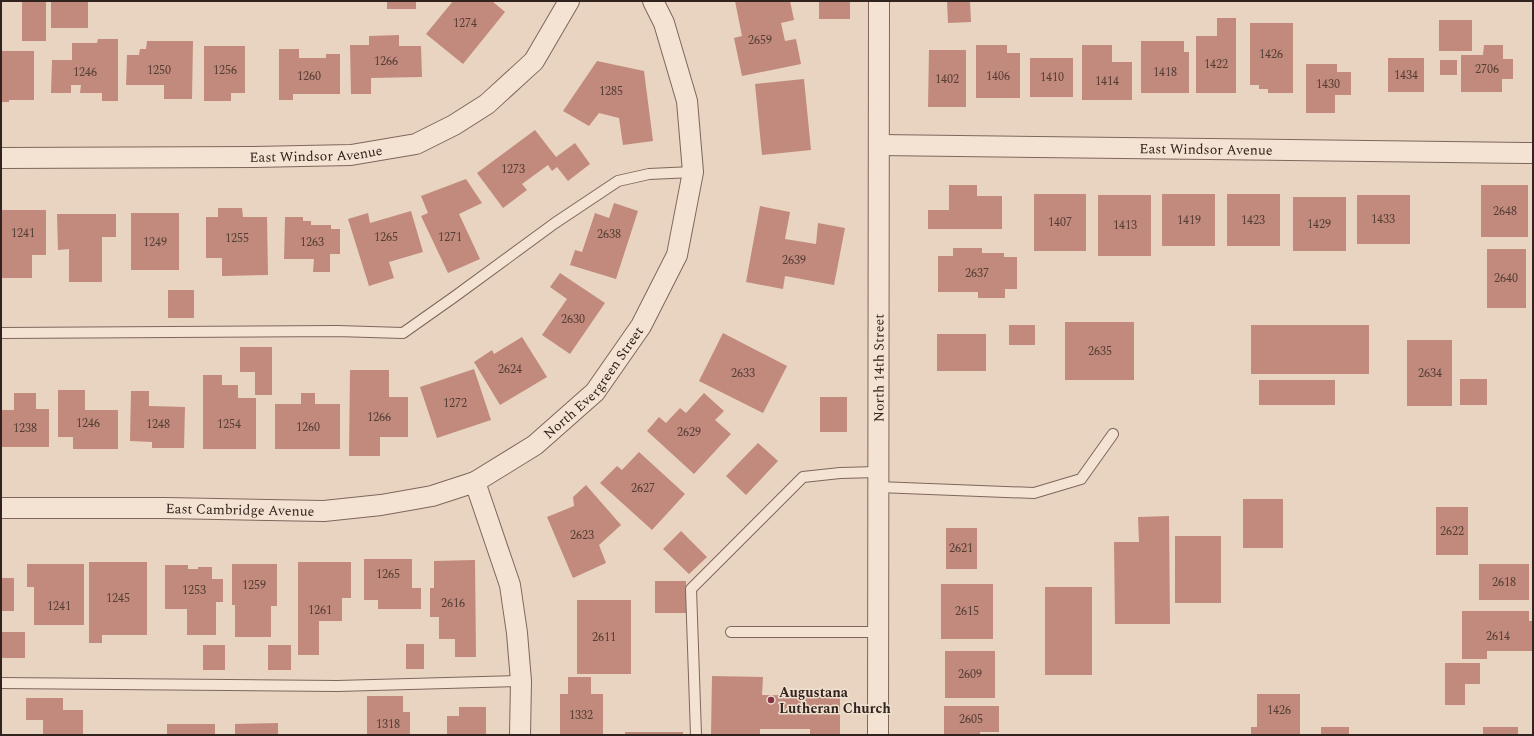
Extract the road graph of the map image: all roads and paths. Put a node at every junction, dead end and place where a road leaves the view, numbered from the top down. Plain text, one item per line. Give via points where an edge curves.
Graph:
1 (569, 1) edge
2 (653, 1) edge
3 (879, 1) edge
4 (879, 145) junction
5 (1533, 153) edge
6 (1, 158) edge
7 (693, 172) junction
8 (1, 333) edge
9 (1113, 434) dead end
10 (878, 480) junction
11 (476, 482) junction
12 (1, 508) edge
13 (731, 632) dead end
14 (878, 632) junction
15 (521, 681) junction
16 (1, 683) edge
17 (520, 735) edge
18 (696, 735) edge
19 (878, 735) edge

1 - 6 street, East Windsor Avenue via 534,61 487,104 454,125 416,144 351,155
2 - 7 street, North Evergreen Street via 664,23 687,101
3 - 4 street, North 14th Street
4 - 5 street, East Windsor Avenue
4 - 10 street, North 14th Street
7 - 8 lane via 649,174 618,181 403,332
7 - 11 street, North Evergreen Street via 677,255 641,326 595,392 535,445
9 - 10 lane via 1080,479 1034,493
10 - 14 street, North 14th Street
10 - 18 lane via 840,473 803,477 691,589
11 - 12 street, East Cambridge Avenue via 432,496 324,511
11 - 15 street via 510,586
13 - 14 lane
14 - 19 street, North 14th Street
15 - 16 lane via 337,686
15 - 17 street

